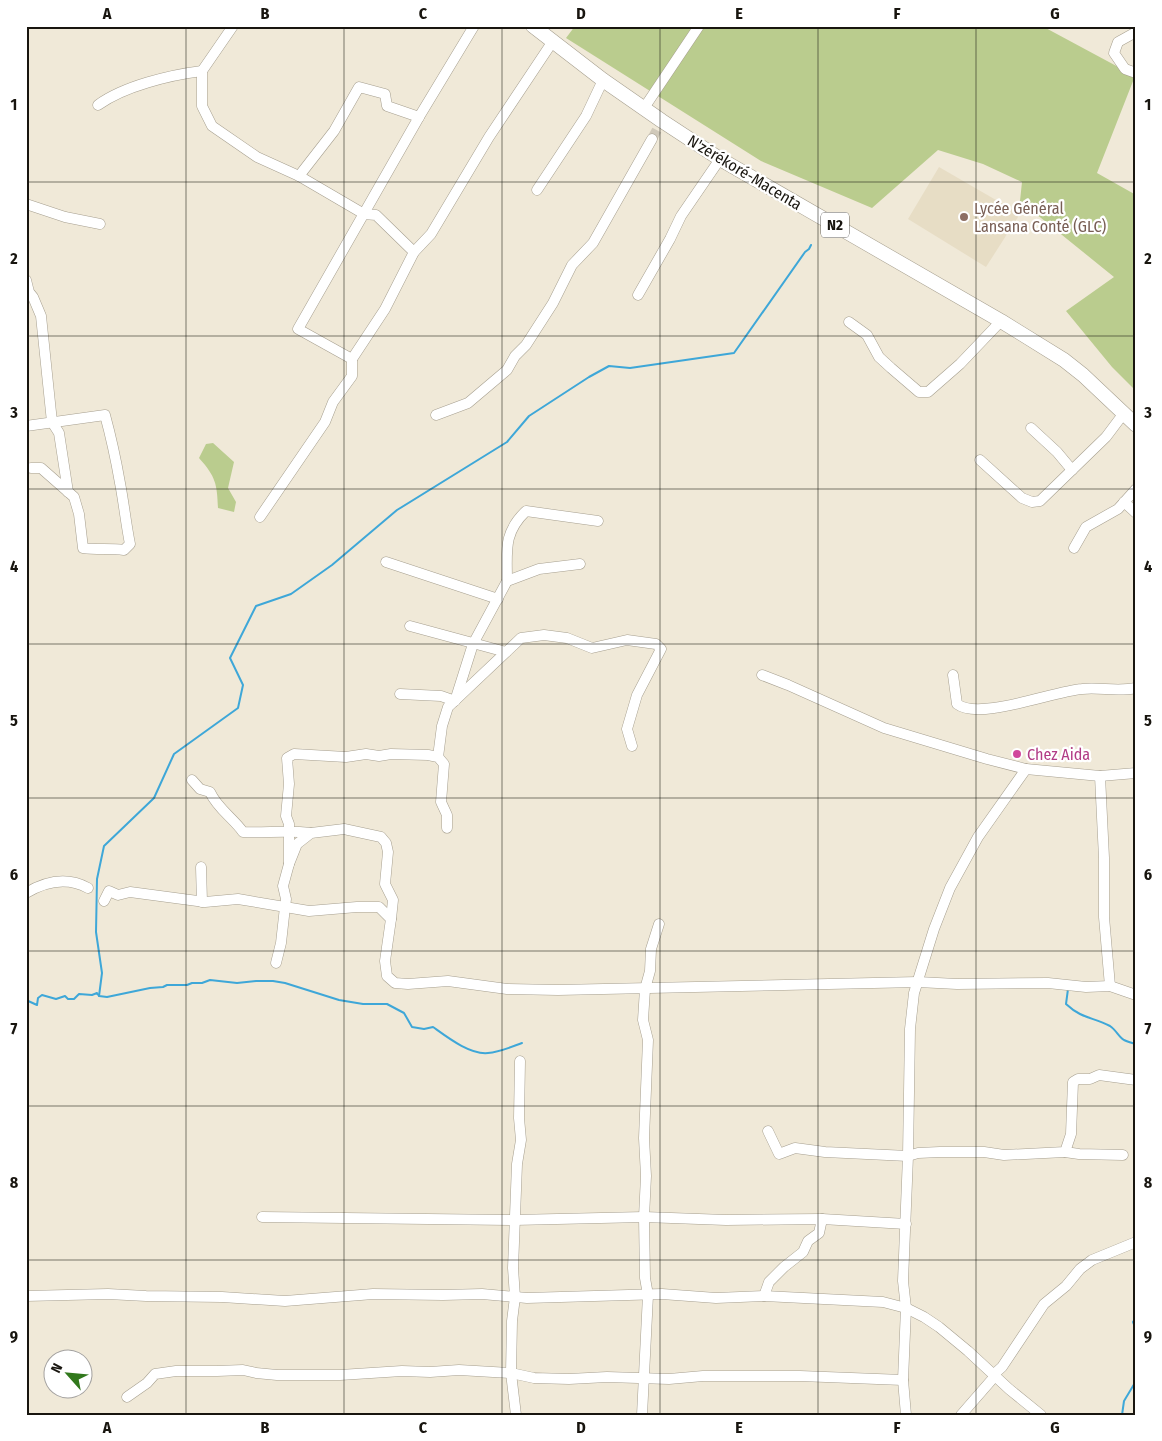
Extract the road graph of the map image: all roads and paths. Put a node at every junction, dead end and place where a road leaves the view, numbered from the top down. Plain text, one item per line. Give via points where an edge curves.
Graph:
1 (233, 26) edge
2 (474, 26) edge
3 (533, 26) edge
4 (699, 26) edge
5 (1136, 32) edge
6 (553, 41) junction
7 (202, 71) junction
8 (1136, 73) edge
9 (603, 80) junction
10 (98, 105) dead end
11 (644, 108) junction
12 (419, 117) junction
13 (652, 139) tunnel mouth
14 (720, 159) junction
15 (299, 176) junction
16 (536, 190) dead end
17 (26, 204) edge
18 (364, 214) junction
19 (100, 224) dead end
20 (414, 252) junction
21 (26, 280) edge
22 (638, 295) dead end
23 (1001, 321) junction
24 (849, 322) dead end
25 (352, 359) junction
26 (1124, 413) junction
27 (436, 415) dead end
28 (52, 422) junction
29 (1136, 425) edge
30 (26, 426) edge
31 (1031, 428) dead end
32 (980, 460) dead end
33 (31, 468) dead end
34 (1072, 470) junction
35 (1136, 489) edge
36 (68, 492) junction
37 (1124, 502) junction
38 (1136, 513) edge
39 (260, 517) dead end
40 (598, 521) dead end
41 (1074, 548) dead end
42 (386, 562) dead end
43 (580, 564) dead end
44 (507, 581) junction
45 (498, 599) junction
46 (410, 626) dead end
47 (473, 644) junction
48 (506, 652) junction
49 (762, 675) dead end
50 (953, 675) dead end
51 (1136, 688) edge
52 (400, 694) dead end
53 (455, 701) junction
54 (632, 746) dead end
55 (438, 757) junction
56 (1026, 769) junction
57 (1136, 773) edge
58 (1100, 776) junction
59 (192, 780) dead end
60 (447, 828) dead end
61 (289, 830) junction
62 (311, 834) junction
63 (289, 864) junction
64 (201, 867) dead end
65 (88, 888) dead end
66 (26, 892) edge
67 (104, 901) dead end
68 (202, 902) junction
69 (285, 907) junction
70 (391, 919) junction
71 (659, 924) dead end
72 (276, 963) dead end
73 (918, 982) junction
74 (1110, 986) junction
75 (645, 989) junction
76 (1136, 995) edge
77 (520, 1061) dead end
78 (1136, 1080) edge
79 (768, 1131) dead end
80 (1065, 1152) junction
81 (1123, 1155) dead end
82 (908, 1156) junction
83 (262, 1217) dead end
84 (644, 1217) junction
85 (822, 1219) junction
86 (514, 1220) junction
87 (906, 1224) junction
88 (1136, 1242) edge
89 (648, 1294) junction
90 (26, 1296) edge
91 (764, 1296) junction
92 (515, 1297) junction
93 (906, 1308) junction
94 (512, 1373) junction
95 (994, 1376) junction
96 (644, 1379) junction
97 (902, 1380) junction
98 (127, 1397) dead end
99 (516, 1415) edge
100 (642, 1415) edge
101 (906, 1415) edge
102 (961, 1415) edge
103 (1040, 1415) edge

1 - 7 street
2 - 12 street
3 - 6 highway, N'zérékoré-Macenta / N2
4 - 11 street
5 - 8 street via 1118,42 1114,53 1125,69
6 - 9 highway, N'zérékoré-Macenta / N2
6 - 20 street via 488,137 431,234
7 - 10 street via 144,83
7 - 15 street via 202,106 212,126 256,157
9 - 11 highway, N'zérékoré-Macenta / N2
9 - 16 street via 586,116
11 - 14 highway, N'zérékoré-Macenta / N2 via 660,125
12 - 15 street via 387,106 385,94 359,86 334,131
12 - 18 street
13 - 27 street via 593,243 572,266 553,302 507,370 468,403
14 - 22 street via 681,216
14 - 23 highway, N'zérékoré-Macenta / N2
15 - 18 street
17 - 19 street
18 - 20 street via 376,214
18 - 25 street via 298,329
20 - 25 street via 385,310
21 - 28 street via 41,316
23 - 24 street via 928,392 919,392 891,368 866,335
23 - 26 highway, N'zérékoré-Macenta / N2 via 1064,360
25 - 39 street via 352,376 325,422
26 - 29 highway, N'zérékoré-Macenta / N2
26 - 34 street via 1106,437
28 - 30 street
28 - 36 street via 59,433
28 - 36 street via 105,415 130,544 124,550 82,548 79,514 74,497
31 - 34 street
32 - 34 street via 1022,498 1032,502 1040,501
33 - 36 street via 41,468
35 - 37 street
37 - 38 street
37 - 41 street via 1118,509 1086,527
40 - 44 street via 526,511 515,521 508,538
42 - 45 street
43 - 44 street via 539,569
44 - 45 street
45 - 47 street
46 - 47 street
47 - 48 street
47 - 53 street
48 - 53 street
48 - 54 street via 520,638 544,635 567,638 592,648 627,640 656,644 661,649 637,695 626,729
49 - 56 street via 884,728
50 - 51 street via 958,704 966,709 1018,705 1057,692
52 - 53 street via 442,696
53 - 55 street via 448,707 442,726
55 - 60 street via 444,764 441,802 447,815
55 - 61 street via 294,754 287,758 290,784 286,816
56 - 58 street
56 - 73 street via 978,836 950,888
57 - 58 street
58 - 74 street via 1104,917
59 - 61 street via 200,789 210,792 214,801 243,832
61 - 62 street
61 - 63 street
62 - 63 street via 297,844
62 - 70 street via 344,829 381,837 388,852 385,884 393,900
63 - 69 street via 283,886
64 - 68 street
65 - 66 street via 78,883 54,881
67 - 68 street via 109,891 118,895 130,892
68 - 69 street via 238,899
69 - 70 street via 309,911 379,907
69 - 72 street
70 - 75 street via 385,961 388,976 395,983 448,981 516,989
71 - 75 street via 651,949
73 - 74 street
73 - 75 street
73 - 82 street via 910,1029
74 - 76 street
75 - 84 street via 643,1020 648,1040
77 - 86 street via 521,1140
78 - 80 street via 1099,1075 1074,1082 1070,1134
79 - 82 street via 779,1154 795,1148
80 - 81 street
80 - 82 street via 1004,1155 940,1152
82 - 87 street
83 - 86 street
84 - 85 street
84 - 86 street
84 - 89 street
85 - 87 street
85 - 91 street via 819,1233 769,1282
86 - 92 street via 512,1268
87 - 93 street via 903,1281
88 - 95 street via 1092,1260 1080,1269 1044,1304
89 - 91 street via 716,1298
89 - 92 street
89 - 96 street
90 - 92 street via 108,1294 285,1301 373,1294
91 - 93 street via 883,1302
92 - 94 street
93 - 95 street via 939,1327
93 - 97 street
94 - 96 street via 534,1378
94 - 98 street via 459,1370 277,1375 244,1370 176,1371 155,1374
94 - 99 street
95 - 102 street
95 - 103 street
96 - 97 street via 800,1376
96 - 100 street
97 - 101 street

